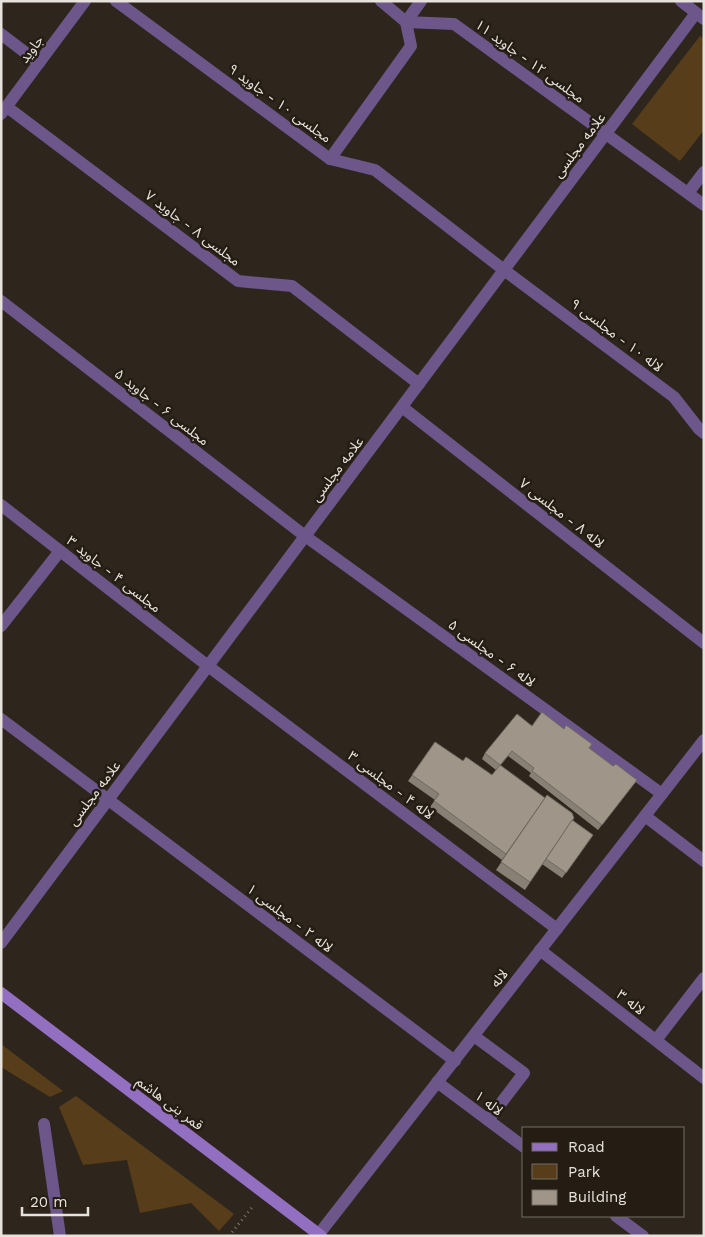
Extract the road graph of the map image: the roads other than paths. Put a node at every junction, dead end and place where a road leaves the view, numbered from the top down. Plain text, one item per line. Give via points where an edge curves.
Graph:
1 (85, 1) edge
2 (116, 1) edge
3 (380, 1) edge
4 (420, 1) edge
5 (681, 1) edge
6 (700, 16) edge
7 (406, 22) junction
8 (1, 34) edge
9 (39, 63) junction
10 (4, 110) edge
11 (606, 134) junction
12 (330, 159) junction
13 (704, 172) edge
14 (688, 193) junction
15 (704, 204) edge
16 (504, 270) junction
17 (1, 301) edge
18 (419, 384) junction
19 (402, 407) junction
20 (702, 428) edge
21 (1, 505) edge
22 (305, 536) junction
23 (60, 551) junction
24 (1, 626) edge
25 (704, 644) edge
26 (208, 666) junction
27 (1, 719) edge
28 (704, 740) edge
29 (662, 794) junction
30 (108, 800) junction
31 (644, 816) junction
32 (704, 861) edge
33 (557, 928) junction
34 (1, 943) edge
35 (540, 950) junction
36 (704, 978) edge
37 (1, 993) edge
38 (474, 1036) junction
39 (656, 1040) junction
40 (454, 1061) junction
41 (704, 1078) edge
42 (437, 1082) junction
43 (488, 1120) junction
44 (44, 1124) dead end
45 (522, 1146) edge
46 (617, 1217) edge
47 (320, 1235) edge
48 (60, 1236) edge
49 (642, 1236) edge

1 - 9 street, جاوید
2 - 12 street, مجلسی ۱۰ - جاوید ۹
3 - 7 street
4 - 7 street
5 - 6 street
6 - 11 street, علامه مجلسی
7 - 11 street, مجلسی ۱۲ - جاوید ۱۱ via 454,24
7 - 12 street via 411,46
8 - 9 street
9 - 10 street, جاوید
10 - 18 street, مجلسی ۸ - جاوید ۷ via 238,281 292,286
11 - 14 street, مجلسی ۱۲ - جاوید ۱۱
11 - 16 street, علامه مجلسی
12 - 16 street, مجلسی ۱۰ - جاوید ۹ via 374,170
13 - 14 street
14 - 15 street, مجلسی ۱۲ - جاوید ۱۱
16 - 18 street, علامه مجلسی
16 - 20 street, لاله ۱۰ - مجلسی ۹ via 674,397
17 - 22 street, مجلسی ۶ - جاوید ۵
18 - 19 street, علامه مجلسی
19 - 22 street, علامه مجلسی
19 - 25 street, لاله ۸ - مجلسی ۷
21 - 23 street, مجلسی ۴ - جاوید ۳
22 - 26 street, علامه مجلسی
22 - 29 street, لاله ۶ - مجلسی ۵
23 - 24 street
23 - 26 street, مجلسی ۴ - جاوید ۳
26 - 30 street, علامه مجلسی
26 - 33 street, لاله ۴ - مجلسی ۳
27 - 30 street, لاله ۲ - مجلسی ۱
28 - 29 street, لاله
29 - 31 street, لاله
30 - 34 street, علامه مجلسی
30 - 40 street, لاله ۲ - مجلسی ۱
31 - 32 street
31 - 33 street, لاله
33 - 35 street, لاله
35 - 38 street, لاله
35 - 39 street, لاله ۳
36 - 39 street
37 - 47 street, قمر بنی هاشم
38 - 40 street, لاله
38 - 43 street via 524,1073
39 - 41 street, لاله ۳
40 - 42 street, لاله
42 - 43 street, لاله ۱
42 - 47 street, لاله
43 - 45 street, لاله ۱
44 - 48 street
46 - 49 street

